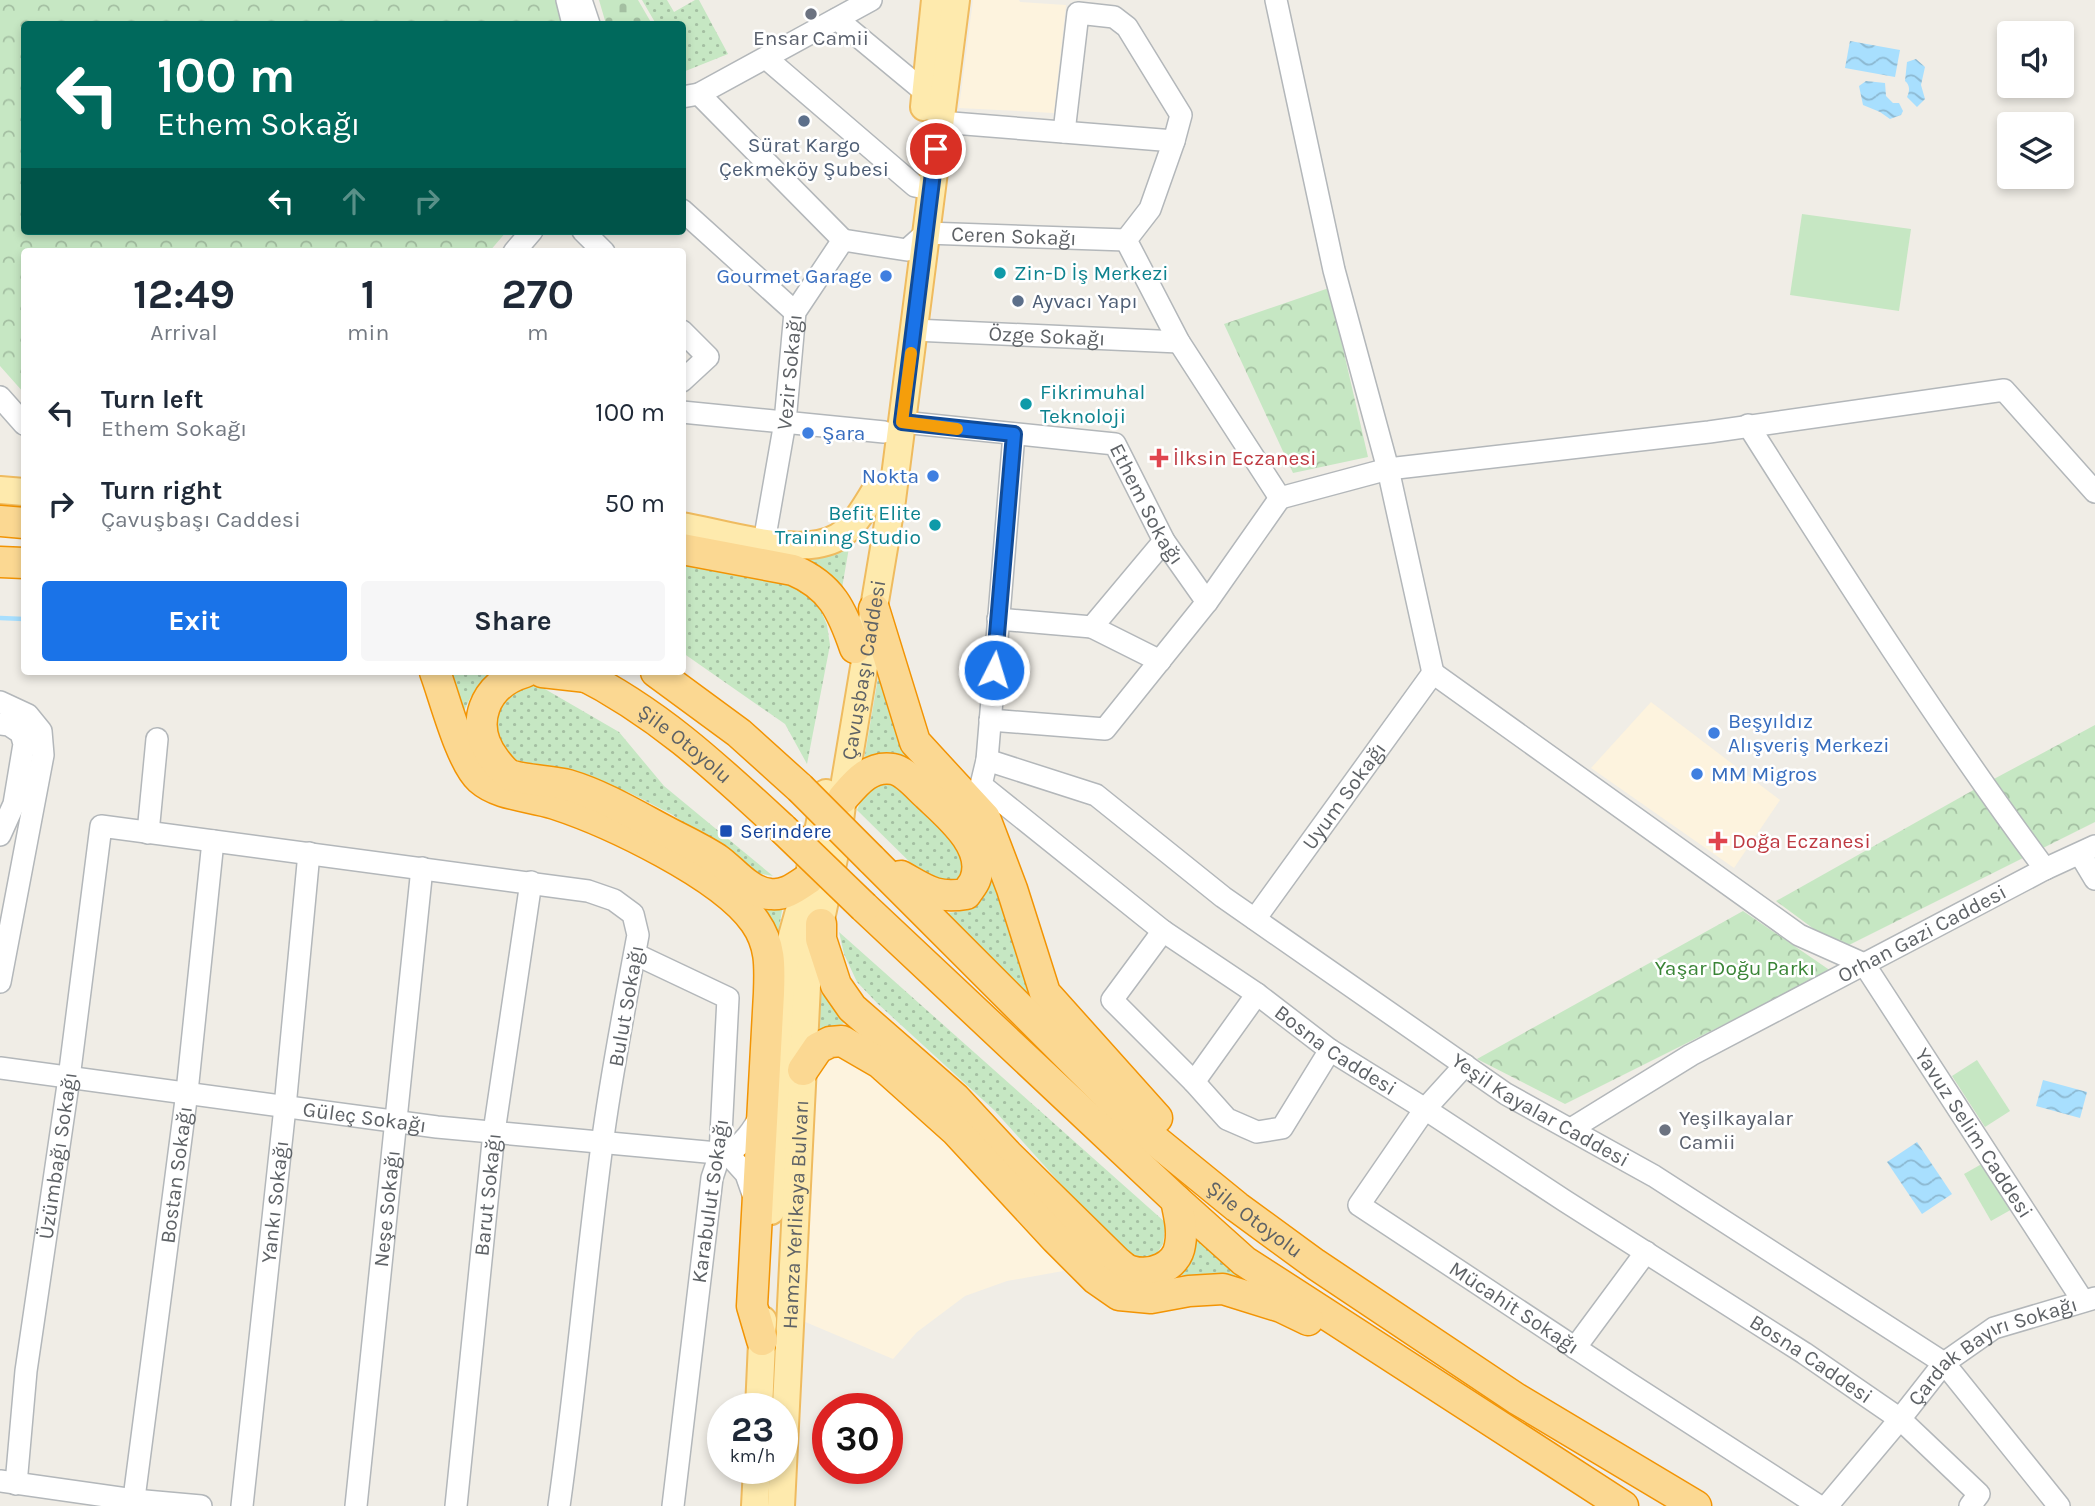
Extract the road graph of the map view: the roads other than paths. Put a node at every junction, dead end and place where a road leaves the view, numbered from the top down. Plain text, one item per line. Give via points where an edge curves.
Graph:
1 (567, 0) edge
2 (581, 0) edge
3 (872, 0) edge
4 (935, 0) edge
5 (956, 0) edge
6 (1276, 0) edge
7 (837, 19) junction
8 (572, 21) edge
9 (588, 21) edge
10 (766, 58) junction
11 (925, 92) junction
12 (691, 96) edge
13 (940, 122) junction
14 (1064, 132) junction
15 (1174, 141) junction
16 (922, 188) junction
17 (686, 214) edge
18 (587, 235) edge
19 (843, 240) junction
20 (1126, 240) junction
21 (917, 242) junction
22 (600, 248) edge
23 (795, 312) junction
24 (914, 330) junction
25 (686, 335) edge
26 (1179, 342) junction
27 (686, 377) edge
28 (0, 397) edge
29 (686, 412) edge
30 (21, 421) edge
31 (785, 422) junction
32 (1748, 425) junction
33 (893, 427) junction
34 (1014, 434) junction
35 (1388, 469) junction
36 (0, 490) edge
37 (875, 491) junction
38 (21, 492) edge
39 (2095, 492) edge
40 (1280, 498) junction
41 (0, 521) edge
42 (21, 523) edge
43 (686, 527) edge
44 (1164, 541) junction
45 (764, 542) junction
46 (686, 550) edge
47 (0, 562) edge
48 (21, 563) edge
49 (1207, 602) junction
50 (874, 609) junction
51 (998, 619) junction
52 (1092, 627) junction
53 (855, 648) junction
54 (1160, 660) junction
55 (1433, 673) junction
56 (436, 675) edge
57 (518, 675) edge
58 (584, 675) edge
59 (664, 676) edge
60 (0, 702) edge
61 (990, 720) junction
62 (0, 724) edge
63 (157, 739) dead end
64 (988, 760) junction
65 (843, 798) junction
66 (101, 826) joint
67 (148, 832) junction
68 (0, 835) edge
69 (213, 841) junction
70 (2087, 850) edge
71 (309, 853) junction
72 (872, 859) junction
73 (422, 868) junction
74 (2045, 869) junction
75 (10, 873) edge
76 (808, 879) junction
77 (2095, 879) edge
78 (531, 883) junction
79 (1255, 919) junction
80 (821, 924) junction
81 (1163, 931) junction
82 (635, 954) junction
83 (1864, 964) junction
84 (0, 982) edge
85 (1257, 994) junction
86 (1330, 1050) junction
87 (1465, 1065) junction
88 (0, 1069) edge
89 (803, 1070) junction
90 (69, 1078) junction
91 (1194, 1082) junction
92 (187, 1093) junction
93 (285, 1107) junction
94 (763, 1109) junction
95 (1425, 1109) junction
96 (395, 1121) junction
97 (1571, 1129) junction
98 (494, 1132) junction
99 (602, 1142) junction
100 (724, 1154) junction
101 (1176, 1200) junction
102 (1237, 1207) junction
103 (757, 1212) junction
104 (1646, 1252) junction
105 (2089, 1300) edge
106 (762, 1340) junction
107 (1575, 1348) junction
108 (1944, 1363) junction
109 (1427, 1381) junction
110 (760, 1393) edge
111 (1900, 1419) junction
112 (8, 1483) edge
113 (756, 1484) edge
114 (43, 1497) edge
115 (134, 1503) edge
116 (201, 1506) edge
117 (242, 1506) edge
118 (356, 1506) edge
119 (456, 1506) edge
120 (559, 1506) edge
121 (673, 1506) edge
122 (755, 1506) edge
123 (781, 1506) edge
124 (1623, 1506) edge
125 (1696, 1506) edge
126 (1819, 1506) edge
127 (1827, 1506) edge
128 (1970, 1506) edge
129 (2059, 1506) edge

1 - 8 street
2 - 9 street
3 - 7 street
4 - 11 main road, Çavuşbaşı Caddesi
5 - 13 main road, Çavuşbaşı Caddesi
6 - 35 street via 1334,270
7 - 10 street
7 - 11 street
10 - 12 street
10 - 16 street
11 - 16 main road, Çavuşbaşı Caddesi
12 - 19 street
13 - 14 street
13 - 16 main road, Çavuşbaşı Caddesi
14 - 15 street
14 - 15 street via 1078,13 1114,17 1127,27 1181,115
15 - 20 street via 1150,209
16 - 21 main road, Çavuşbaşı Caddesi
17 - 23 street
18 - 22 street
19 - 21 street
19 - 23 street, Vezir Sokağı
20 - 21 street, Ceren Sokağı
20 - 26 street
21 - 24 main road, Çavuşbaşı Caddesi
21 - 33 main road, Çavuşbaşı Caddesi
23 - 31 street, Vezir Sokağı
24 - 26 street, Özge Sokağı
24 - 33 main road, Çavuşbaşı Caddesi
25 - 27 street via 708,357
26 - 40 street
28 - 30 street
29 - 31 street, Ethem Sokağı
31 - 33 street, Ethem Sokağı
31 - 45 street, Vezir Sokağı
32 - 35 street
32 - 39 street via 2004,390
32 - 74 street via 1978,778
33 - 34 street, Ethem Sokağı
33 - 37 main road, Çavuşbaşı Caddesi
33 - 50 main road, Çavuşbaşı Caddesi
34 - 44 street, Ethem Sokağı via 1115,444
34 - 51 street, Bosna Caddesi
35 - 40 street
35 - 55 street
36 - 38 main road
37 - 45 main road via 852,524 826,543
37 - 53 main road, Çavuşbaşı Caddesi
40 - 49 street
41 - 42 highway
43 - 45 main road
44 - 49 street, Ethem Sokağı
44 - 52 street
46 - 53 highway via 808,576 832,597
47 - 48 highway
49 - 54 street
50 - 65 main road, Çavuşbaşı Caddesi
50 - 102 highway via 915,742 985,818 1045,993
51 - 52 street
51 - 61 street, Bosna Caddesi
52 - 54 street
53 - 76 main road, Çavuşbaşı Caddesi
54 - 61 street via 1105,729
55 - 79 street, Uyum Sokağı
55 - 83 street via 1798,935
56 - 94 highway via 463,752 481,781 554,803 619,830 690,867 729,894 754,922 771,961
57 - 76 highway via 492,692 481,719 488,752 511,776 568,785 613,803 699,848 753,888 769,894 787,893
58 - 101 highway, Şile Otoyolu, bridge via 679,736
59 - 72 highway, Şile Otoyolu, bridge via 739,733
60 - 75 street via 28,715 41,732 43,755
61 - 64 street, Bosna Caddesi
62 - 68 street via 21,733 24,744 14,804
63 - 67 street
64 - 79 street, Yeşil Kayalar Caddesi via 1096,795
64 - 81 street, Bosna Caddesi via 981,785
65 - 72 highway via 866,774 894,769 965,832 978,867 966,894 941,896
65 - 80 main road, Çavuşbaşı Caddesi
66 - 67 street, Bulut Sokağı
66 - 90 street, Üzümbağı Sokağı
67 - 69 street, Bulut Sokağı
69 - 71 street, Bulut Sokağı
69 - 92 street, Bostan Sokağı
70 - 74 street, Orhan Gazi Caddesi
70 - 77 street
71 - 73 street, Bulut Sokağı
71 - 93 street, Yankı Sokağı
72 - 102 highway, Şile Otoyolu via 1140,1128
73 - 78 street, Bulut Sokağı
73 - 96 street, Neşe Sokağı
74 - 83 street, Orhan Gazi Caddesi
75 - 84 street
76 - 106 main road, Hamza Yerlikaya Bulvarı via 792,936
78 - 82 street, Bulut Sokağı via 588,891 614,900 633,914 638,935
78 - 98 street, Barut Sokağı
79 - 87 street, Yeşil Kayalar Caddesi
80 - 89 main road, Hamza Yerlikaya Bulvarı via 807,985
80 - 101 highway via 821,939 836,985 852,1008 955,1098 1117,1262 1131,1271 1152,1272 1170,1265 1180,1248
81 - 85 street, Bosna Caddesi
81 - 91 street via 1112,1000
82 - 99 street, Bulut Sokağı
82 - 100 street, Karabulut Sokağı via 728,998
83 - 97 street, Orhan Gazi Caddesi via 1691,1055
83 - 105 street, Yavuz Selim Caddesi
85 - 86 street, Bosna Caddesi
85 - 91 street
86 - 91 street via 1282,1128 1257,1132 1227,1119
86 - 95 street, Bosna Caddesi
87 - 95 street, Mücahit Sokağı
87 - 97 street, Yeşil Kayalar Caddesi via 1506,1094
88 - 90 street, Güleç Sokağı
89 - 109 highway via 818,1048 830,1042 842,1041 880,1063 956,1131 1096,1279 1119,1295 1151,1298 1223,1289 1281,1307
89 - 123 main road, Hamza Yerlikaya Bulvarı
90 - 92 street, Güleç Sokağı
90 - 112 street, Üzümbağı Sokağı
92 - 93 street, Güleç Sokağı
92 - 115 street, Bostan Sokağı
93 - 96 street, Güleç Sokağı
93 - 117 street, Yankı Sokağı
94 - 100 street via 743,1143
94 - 103 highway
95 - 104 street, Bosna Caddesi
95 - 107 street, Mücahit Sokağı via 1359,1205
96 - 98 street, Güleç Sokağı
96 - 118 street, Neşe Sokağı
97 - 108 street, Yeşil Kayalar Caddesi via 1654,1176
98 - 99 street, Güleç Sokağı
98 - 119 street, Barut Sokağı
99 - 100 street, Güleç Sokağı
99 - 120 street, Bulut Sokağı
100 - 103 street via 746,1174
100 - 121 street, Karabulut Sokağı via 712,1178
101 - 109 highway, Şile Otoyolu via 1244,1261
102 - 125 highway, Şile Otoyolu via 1517,1399
103 - 106 highway via 752,1306
104 - 107 street
104 - 111 street, Bosna Caddesi
105 - 108 street, Çardak Bayırı Sokağı via 1994,1328
106 - 110 main road, Hamza Yerlikaya Bulvarı
107 - 126 street, Mücahit Sokağı
108 - 111 street, Çardak Bayırı Sokağı
108 - 129 street, Yeşil Kayalar Caddesi
109 - 124 highway, Şile Otoyolu
111 - 127 street
111 - 128 street, Bosna Caddesi via 1979,1494
112 - 114 street
113 - 122 main road
114 - 115 street
115 - 116 street

